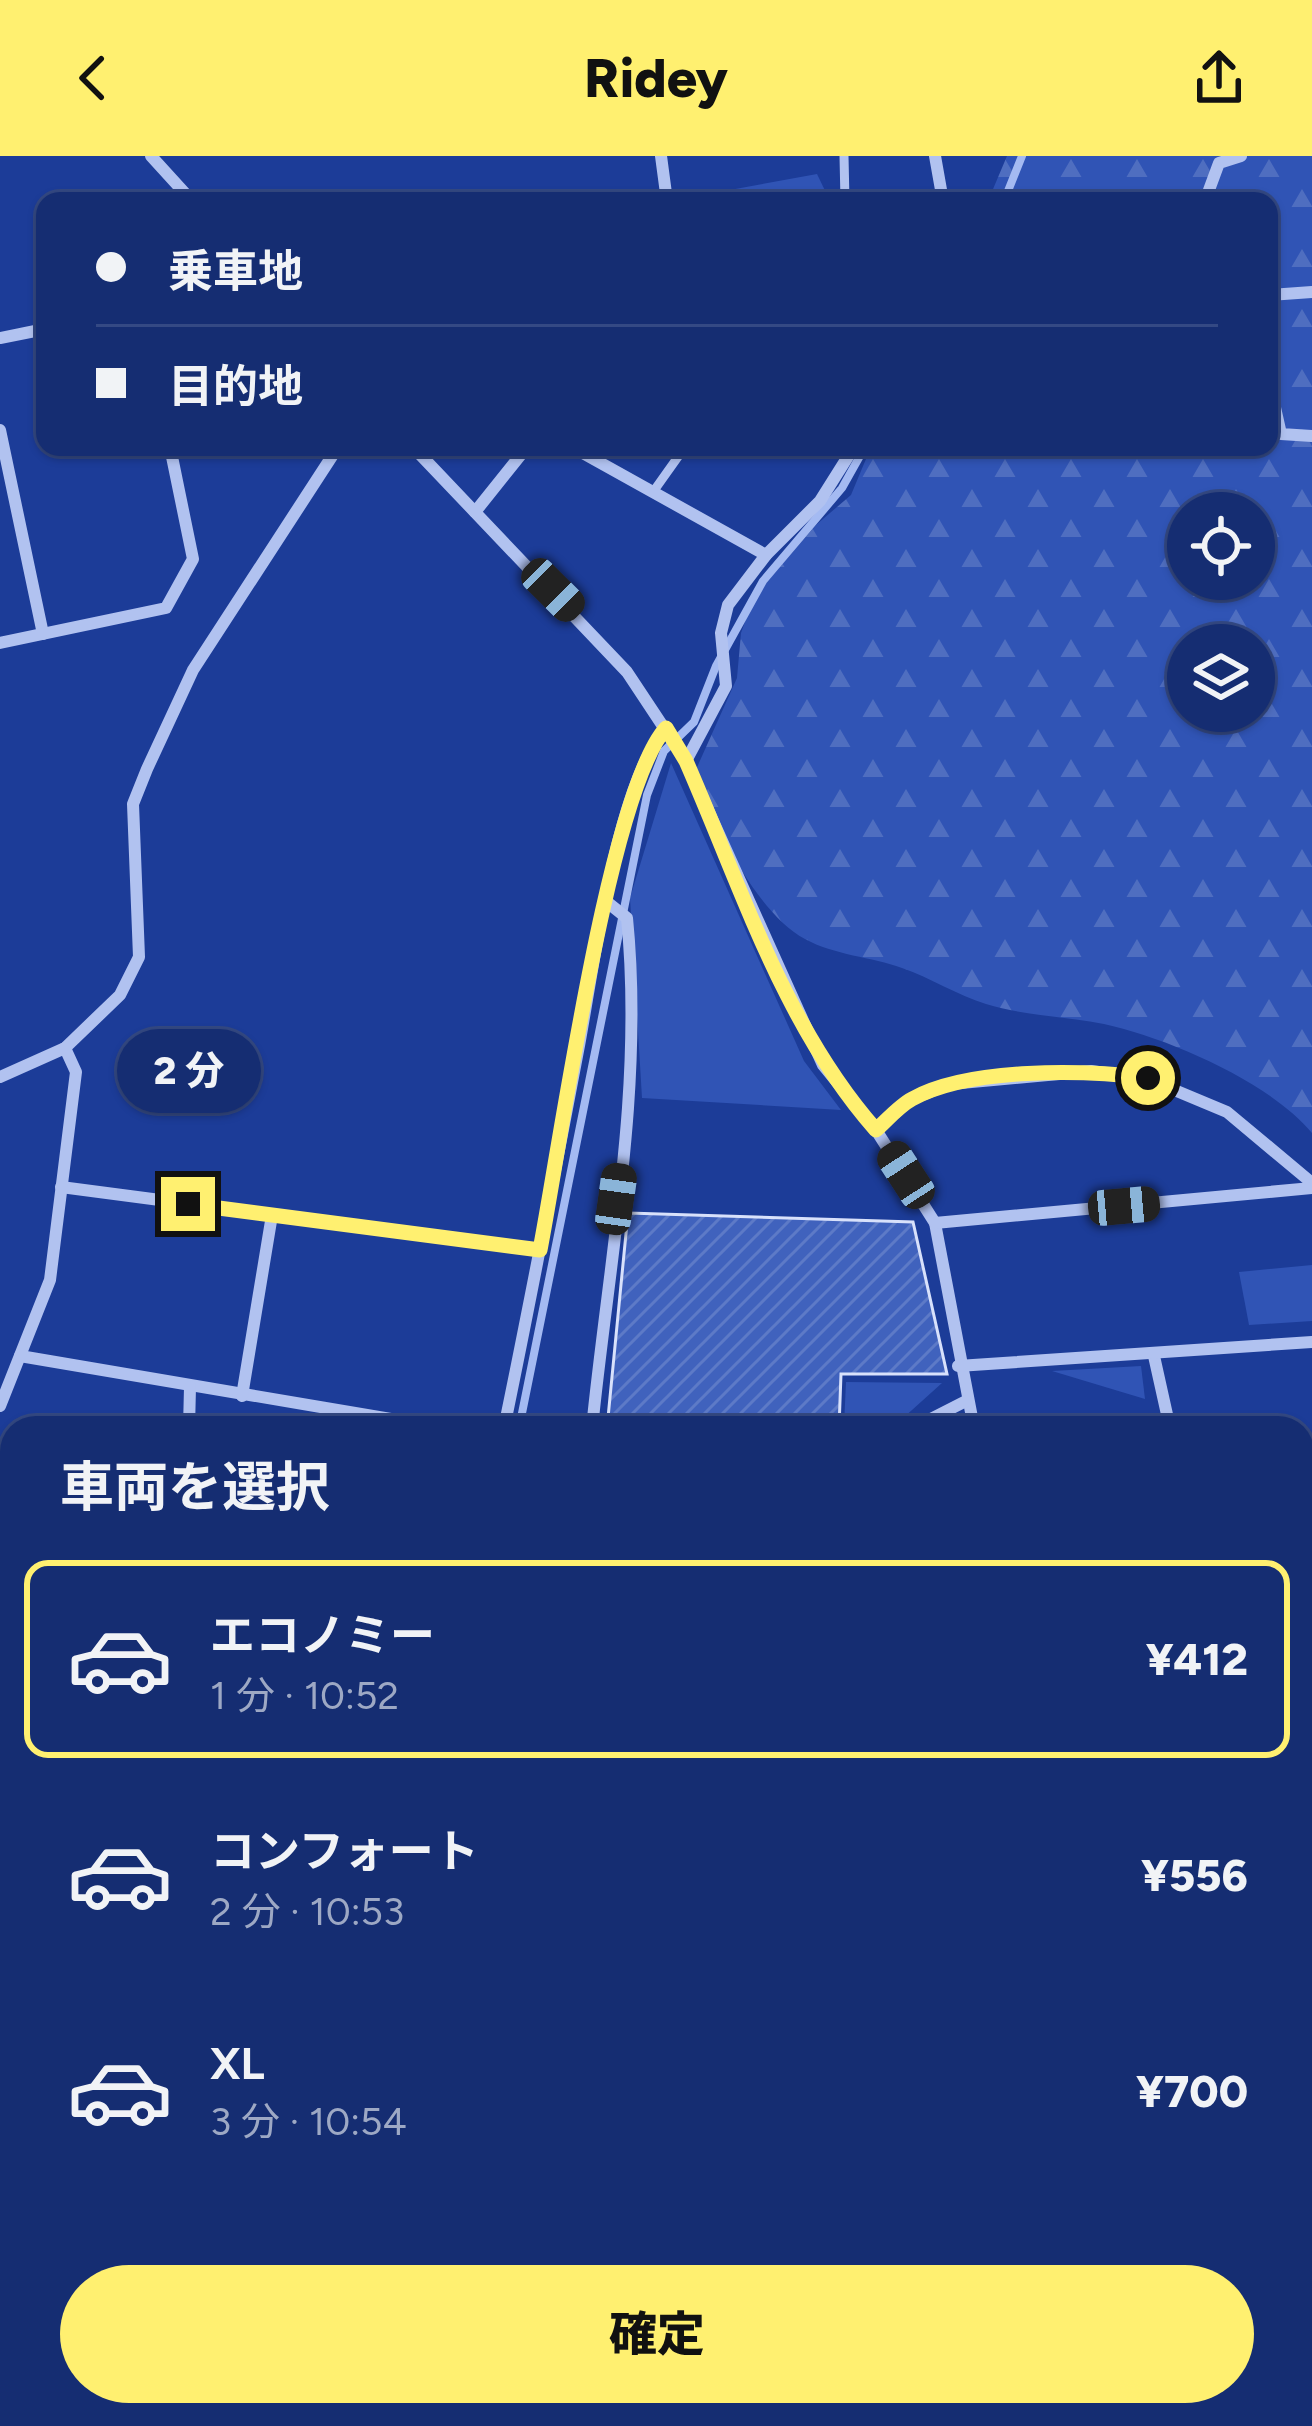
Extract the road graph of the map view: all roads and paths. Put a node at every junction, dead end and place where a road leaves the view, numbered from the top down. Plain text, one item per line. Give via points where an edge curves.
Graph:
1 (152, 156) edge
2 (661, 156) edge
3 (844, 156) edge
4 (935, 156) edge
5 (1241, 156) edge
6 (184, 192) edge
7 (666, 192) edge
8 (845, 192) edge
9 (941, 192) edge
10 (1210, 192) edge
11 (1312, 292) edge
12 (1278, 294) edge
13 (36, 331) edge
14 (0, 338) edge
15 (1278, 421) edge
16 (0, 430) edge
17 (1312, 436) edge
18 (172, 456) edge
19 (332, 456) edge
20 (422, 456) edge
21 (519, 456) edge
22 (588, 456) edge
23 (679, 456) edge
24 (848, 456) edge
25 (653, 492) junction
26 (475, 512) junction
27 (766, 555) junction
28 (43, 634) junction
29 (0, 643) edge
30 (672, 736) junction
31 (686, 761) junction
32 (607, 902) junction
33 (65, 1048) junction
34 (0, 1077) edge
35 (876, 1130) junction
36 (1312, 1186) edge
37 (62, 1187) junction
38 (272, 1215) junction
39 (935, 1223) junction
40 (540, 1250) junction
41 (1312, 1342) edge
42 (20, 1356) junction
43 (1154, 1356) junction
44 (958, 1366) junction
45 (190, 1387) junction
46 (242, 1396) junction
47 (966, 1401) junction
48 (0, 1406) edge
49 (189, 1416) edge
50 (368, 1416) edge
51 (506, 1416) edge
52 (593, 1416) edge
53 (937, 1416) edge
54 (970, 1416) edge
55 (1167, 1416) edge

1 - 6 street
2 - 7 street
3 - 8 lane
4 - 9 street
5 - 10 street via 1219,163
11 - 12 street
13 - 14 street
15 - 17 street via 1281,434
16 - 28 street
18 - 28 street via 193,559 166,608
19 - 33 street via 193,670 156,749 133,804 139,957 120,995
20 - 26 street
21 - 26 street
22 - 25 street
23 - 25 lane
24 - 27 street via 820,502
25 - 27 street
26 - 30 street via 579,617
27 - 31 street via 728,605 721,633 726,686
28 - 29 street
30 - 31 street
30 - 32 street via 654,741 637,780
31 - 35 street via 806,1034
32 - 40 street
32 - 52 street via 627,918 632,1083
33 - 34 street
33 - 37 street via 76,1072
35 - 36 street via 910,1100 950,1084 1090,1071 1148,1078 1227,1112
35 - 39 street
36 - 39 street
37 - 38 street
37 - 42 street via 50,1280
38 - 40 street
38 - 46 street
39 - 44 street
40 - 51 street
41 - 43 street
42 - 45 street
42 - 48 street
43 - 44 street
43 - 55 street
44 - 47 street
45 - 46 street
45 - 49 street
46 - 50 street
47 - 53 street
47 - 54 street

